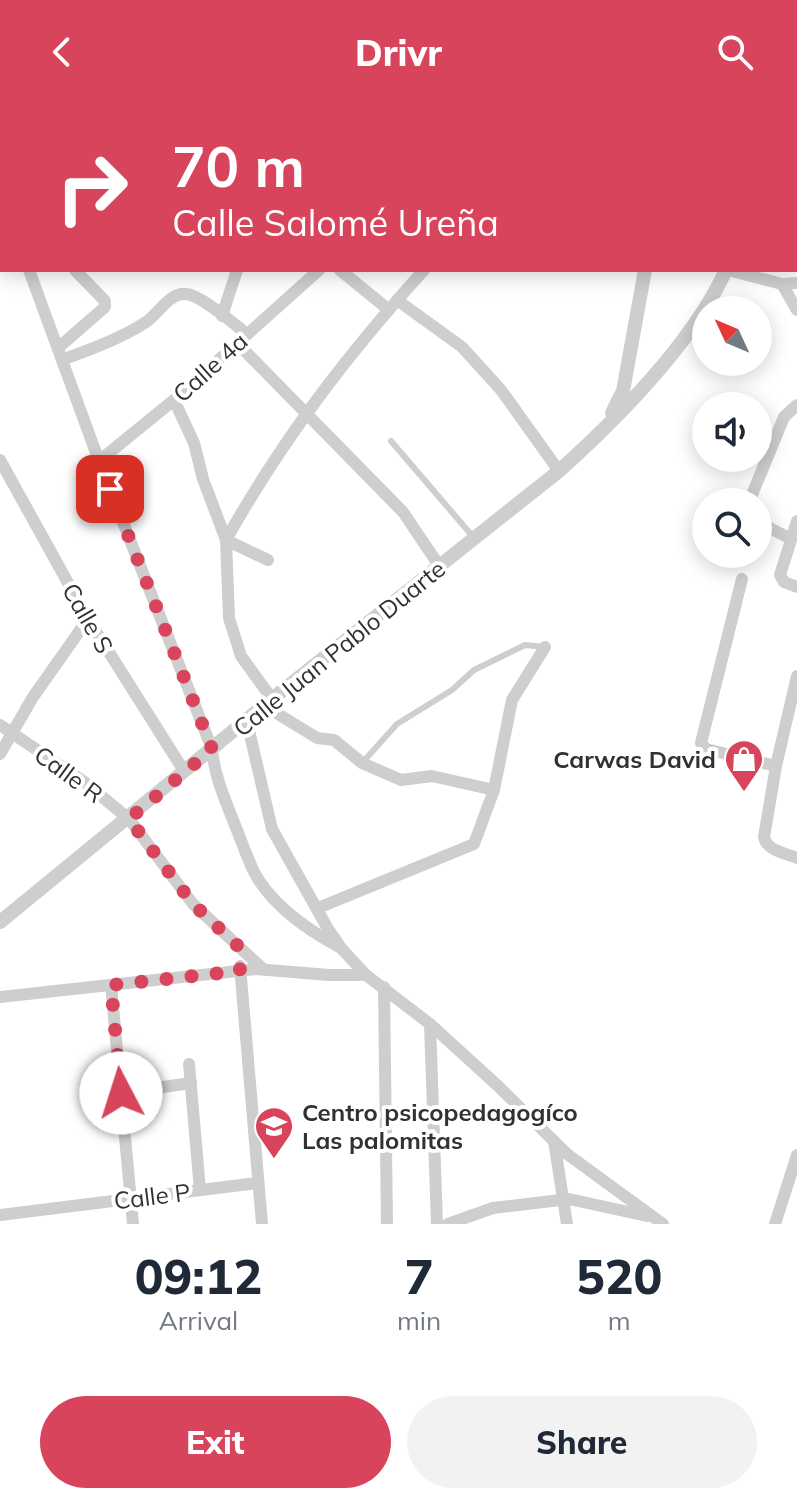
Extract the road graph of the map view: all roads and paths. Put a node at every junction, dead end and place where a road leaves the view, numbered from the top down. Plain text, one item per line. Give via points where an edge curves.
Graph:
1 (30, 272) edge
2 (77, 272) edge
3 (236, 272) edge
4 (317, 272) edge
5 (343, 272) edge
6 (422, 272) edge
7 (645, 272) edge
8 (726, 272) edge
9 (735, 272) edge
10 (797, 283) edge
11 (782, 284) junction
12 (393, 305) junction
13 (797, 310) edge
14 (222, 316) junction
15 (247, 334) junction
16 (237, 343) junction
17 (60, 354) junction
18 (174, 400) junction
19 (797, 405) edge
20 (306, 414) junction
21 (602, 433) junction
22 (391, 441) dead end
23 (0, 460) edge
24 (99, 461) junction
25 (559, 471) junction
26 (755, 488) edge
27 (797, 521) edge
28 (772, 529) edge
29 (475, 539) junction
30 (791, 539) junction
31 (226, 540) junction
32 (268, 560) dead end
33 (440, 567) junction
34 (742, 579) dead end
35 (797, 587) edge
36 (88, 619) junction
37 (545, 647) joint
38 (797, 676) edge
39 (269, 702) junction
40 (247, 722) junction
41 (0, 725) edge
42 (12, 734) junction
43 (212, 749) junction
44 (0, 754) edge
45 (362, 763) junction
46 (776, 766) junction
47 (184, 771) junction
48 (494, 790) junction
49 (129, 819) junction
50 (797, 858) edge
51 (318, 908) junction
52 (0, 922) edge
53 (239, 947) junction
54 (341, 948) junction
55 (263, 969) junction
56 (240, 971) junction
57 (366, 975) junction
58 (111, 985) junction
59 (384, 987) junction
60 (0, 997) edge
61 (430, 1024) junction
62 (189, 1064) dead end
63 (191, 1083) junction
64 (121, 1093) junction
65 (554, 1141) junction
66 (797, 1155) edge
67 (257, 1183) junction
68 (200, 1190) junction
69 (131, 1199) junction
70 (562, 1200) junction
71 (0, 1215) edge
72 (658, 1221) edge
73 (133, 1224) edge
74 (262, 1224) edge
75 (387, 1224) edge
76 (437, 1224) edge
77 (448, 1224) edge
78 (567, 1224) edge
79 (775, 1224) edge

1 - 17 street
2 - 17 street via 105,307
3 - 14 street
4 - 15 street, Calle 4a
5 - 12 street
6 - 12 street
7 - 21 street, Calle Juan Pablo Duarte via 623,391
8 - 21 street, Calle Juan Pablo Duarte via 659,369
9 - 11 street
10 - 11 street
11 - 13 street
12 - 20 street
12 - 25 street via 462,347 501,390
14 - 15 street
14 - 17 street via 182,294 123,335
15 - 16 street, Calle 4a
16 - 18 street, Calle 4a
16 - 20 street
17 - 24 street
18 - 24 street, Calle 4a
18 - 31 street
19 - 26 street via 784,417
20 - 31 street
20 - 33 street via 403,512
21 - 25 street, Calle Juan Pablo Duarte
22 - 29 lane
23 - 36 street, Calle S
24 - 43 street
25 - 29 street, Calle Juan Pablo Duarte
27 - 30 street
28 - 30 street
29 - 33 street, Calle Juan Pablo Duarte
30 - 35 street via 780,575
31 - 32 street
31 - 39 street via 229,618 241,656
33 - 39 street, Calle Juan Pablo Duarte
34 - 46 street via 701,743 706,749
36 - 42 street
36 - 47 street, Calle S
37 - 45 lane via 525,645 474,670 406,716
37 - 48 street via 512,700
38 - 46 street
39 - 40 street, Calle Juan Pablo Duarte
39 - 45 street
40 - 43 street, Calle Juan Pablo Duarte
40 - 51 street via 272,829
41 - 42 street, Calle R
42 - 44 street
42 - 49 street, Calle R
43 - 47 street, Calle Juan Pablo Duarte
43 - 54 street via 224,796 255,873 296,919
45 - 48 street via 401,780 432,776
46 - 50 street via 765,844
47 - 49 street, Calle Juan Pablo Duarte
48 - 51 street via 472,846
49 - 52 street, Calle Juan Pablo Duarte
49 - 53 street, Calle R via 193,904
51 - 54 street
53 - 55 street, Calle R
53 - 56 street
54 - 57 street
55 - 56 street
55 - 57 street
56 - 58 street
56 - 67 street
57 - 59 street
58 - 60 street
58 - 64 street
59 - 61 street
59 - 75 street
61 - 65 street
61 - 76 street
62 - 63 street
63 - 64 street
63 - 68 street
64 - 69 street
65 - 70 street
65 - 72 street
66 - 79 street
67 - 68 street, Calle P
67 - 74 street
68 - 69 street, Calle P
69 - 71 street, Calle P
69 - 73 street
70 - 72 street
70 - 77 street via 493,1208
70 - 78 street

